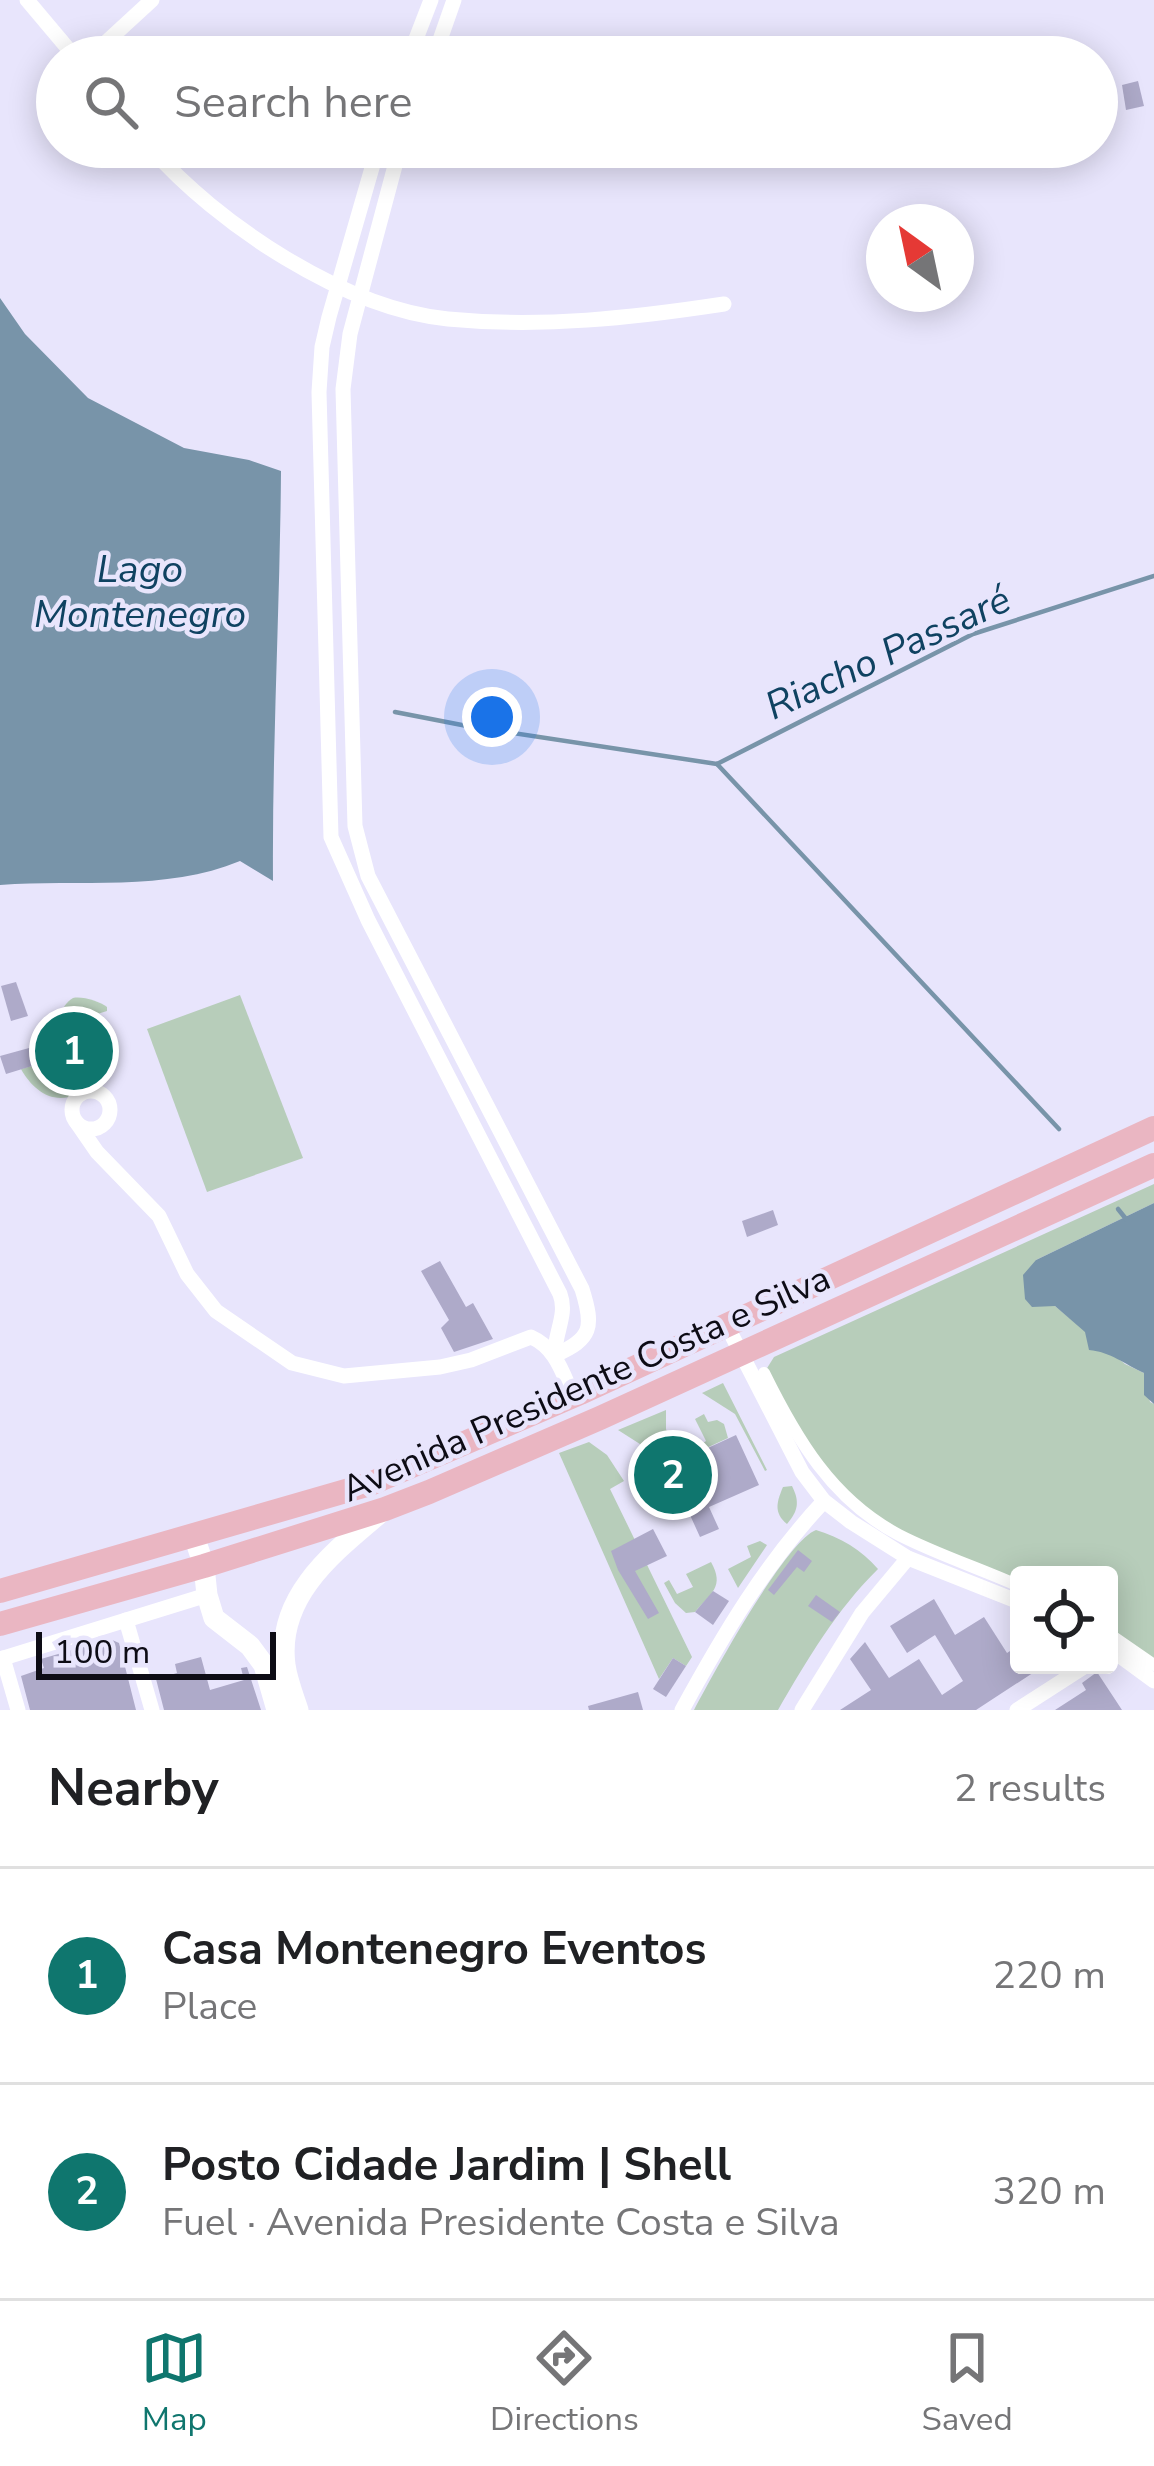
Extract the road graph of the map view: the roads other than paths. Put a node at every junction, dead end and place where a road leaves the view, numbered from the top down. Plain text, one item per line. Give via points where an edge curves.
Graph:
1 (27, 0) edge
2 (152, 0) edge
3 (431, 0) edge
4 (454, 0) edge
5 (57, 36) edge
6 (113, 36) edge
7 (417, 36) edge
8 (441, 36) edge
9 (172, 168) edge
10 (372, 168) edge
11 (394, 168) edge
12 (338, 285) junction
13 (360, 294) junction
14 (724, 304) dead end
15 (77, 1123) dead end
16 (1154, 1128) edge
17 (1154, 1165) edge
18 (728, 1326) junction
19 (741, 1353) junction
20 (555, 1355) junction
21 (764, 1373) dead end
22 (573, 1396) junction
23 (824, 1501) junction
24 (386, 1509) junction
25 (194, 1536) junction
26 (908, 1558) junction
27 (204, 1566) junction
28 (1010, 1582) edge
29 (0, 1591) edge
30 (207, 1595) junction
31 (1010, 1598) edge
32 (126, 1620) junction
33 (0, 1624) edge
34 (1118, 1649) edge
35 (1118, 1653) edge
36 (2, 1658) edge
37 (1154, 1665) edge
38 (1073, 1674) edge
39 (1154, 1682) edge
40 (18, 1710) edge
41 (152, 1710) edge
42 (277, 1710) edge
43 (298, 1710) edge
44 (682, 1710) edge
45 (802, 1710) edge
46 (1016, 1710) edge

1 - 5 street
2 - 6 street
3 - 7 street
4 - 8 street
9 - 12 street via 263,244
10 - 12 street
11 - 13 street
12 - 13 street
12 - 20 street via 320,392 331,837 560,1294 565,1308
13 - 14 street via 444,319 540,324
13 - 20 street via 343,389 355,826 368,876 582,1289 590,1323 577,1346
15 - 20 street via 159,1216 216,1312 292,1363 344,1376 440,1366 531,1337
16 - 18 main road, Avenida Presidente Costa e Silva
17 - 19 main road, Avenida Presidente Costa e Silva
18 - 19 street
18 - 22 main road, Avenida Presidente Costa e Silva
19 - 23 street
19 - 24 main road, Avenida Presidente Costa e Silva
20 - 22 street
21 - 28 street via 812,1461 873,1520
22 - 25 main road, Avenida Presidente Costa e Silva via 370,1484
23 - 26 street
23 - 44 street via 746,1597
24 - 27 main road, Avenida Presidente Costa e Silva
24 - 43 street via 297,1596 284,1648
25 - 27 street
25 - 29 main road, Avenida Presidente Costa e Silva
26 - 31 street
26 - 45 street via 862,1613
27 - 30 street
27 - 33 main road, Avenida Presidente Costa e Silva
30 - 32 street
30 - 42 street via 214,1618 264,1665
32 - 36 street
32 - 41 street
34 - 37 street
35 - 39 street
36 - 40 street
38 - 46 street

